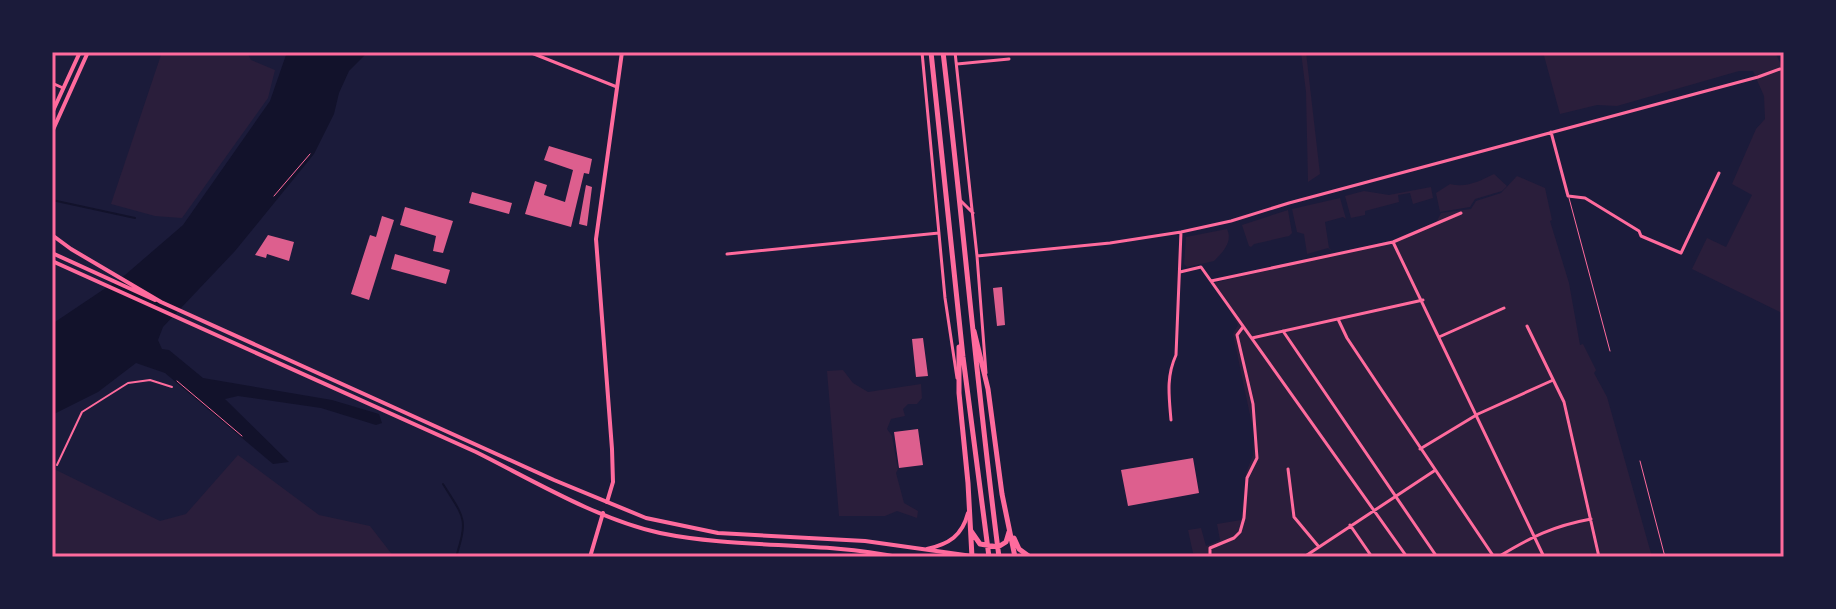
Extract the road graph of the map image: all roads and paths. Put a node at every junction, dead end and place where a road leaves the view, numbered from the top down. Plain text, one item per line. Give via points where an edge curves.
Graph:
1 (80, 52) edge
2 (88, 52) edge
3 (529, 52) edge
4 (622, 52) edge
5 (922, 52) edge
6 (931, 52) edge
7 (943, 52) edge
8 (955, 52) edge
9 (1009, 59) dead end
10 (957, 64) junction
11 (1780, 69) dead end
12 (52, 83) edge
13 (617, 87) junction
14 (63, 88) junction
15 (52, 113) edge
16 (52, 132) edge
17 (1551, 132) junction
18 (310, 154) dead end
19 (1719, 173) dead end
20 (934, 181) junction
21 (945, 189) junction
22 (274, 196) dead end
23 (1568, 196) junction
24 (960, 201) junction
25 (973, 213) junction
26 (1461, 213) dead end
27 (1181, 232) junction
28 (939, 233) junction
29 (52, 235) edge
30 (1393, 242) junction
31 (52, 253) edge
32 (727, 254) dead end
33 (977, 256) junction
34 (52, 261) edge
35 (1180, 272) junction
36 (1211, 281) junction
37 (1423, 300) junction
38 (161, 302) junction
39 (1504, 308) dead end
40 (970, 315) junction
41 (1338, 319) junction
42 (960, 322) junction
43 (1243, 326) junction
44 (1527, 326) dead end
45 (1283, 331) junction
46 (1439, 337) junction
47 (1252, 338) junction
48 (1610, 351) dead end
49 (1553, 380) junction
50 (177, 381) dead end
51 (172, 387) dead end
52 (988, 389) junction
53 (959, 393) junction
54 (1478, 414) junction
55 (1171, 420) dead end
56 (242, 436) dead end
57 (1420, 449) junction
58 (1640, 461) dead end
59 (57, 465) dead end
60 (1288, 469) dead end
61 (1434, 471) junction
62 (1395, 494) junction
63 (607, 502) junction
64 (969, 503) junction
65 (1373, 509) junction
66 (603, 513) junction
67 (1591, 519) junction
68 (1350, 525) junction
69 (1009, 526) junction
70 (970, 527) junction
71 (1534, 535) junction
72 (1319, 547) junction
73 (920, 550) junction
74 (972, 556) edge
75 (590, 557) edge
76 (897, 557) edge
77 (987, 557) edge
78 (999, 557) edge
79 (1015, 557) edge
80 (1030, 557) edge
81 (1210, 557) edge
82 (1307, 557) edge
83 (1372, 557) edge
84 (1407, 557) edge
85 (1437, 557) edge
86 (1496, 557) edge
87 (1544, 557) edge
88 (1599, 557) edge
89 (1665, 557) edge

1 - 14 main road
2 - 16 main road
3 - 13 street
4 - 13 main road
5 - 20 street
6 - 21 main road
7 - 24 main road
8 - 10 street
9 - 10 street
10 - 25 street
11 - 17 street
12 - 14 street
13 - 63 main road via 596,239 612,449 613,482
14 - 15 main road
17 - 23 street
17 - 27 street
18 - 22 path
19 - 23 street via 1681,253 1641,236 1585,198
20 - 21 street
20 - 28 street
21 - 42 main road
23 - 48 lane
24 - 25 street
24 - 40 main road
25 - 33 street
26 - 30 street
27 - 33 street
27 - 35 street
28 - 32 street
28 - 53 street
29 - 38 main road
30 - 36 street
30 - 37 street
31 - 38 main road
33 - 52 street
34 - 66 main road
35 - 36 street via 1201,267
35 - 55 street via 1176,355 1168,384
36 - 43 street
37 - 41 street
37 - 46 street
38 - 63 main road
39 - 46 street
40 - 52 main road
40 - 78 main road
41 - 45 street
41 - 57 street
42 - 53 main road
42 - 77 main road
43 - 47 street
43 - 81 street via 1237,335 1253,404 1257,458 1247,478 1240,532 1210,548
44 - 49 street
45 - 47 street
45 - 62 street
46 - 54 street
47 - 65 street
49 - 54 street
49 - 67 street via 1564,402
50 - 56 path
51 - 59 street via 150,380 128,383 82,412
52 - 69 main road
53 - 64 main road
54 - 57 street
54 - 71 street
57 - 61 street
58 - 89 lane
60 - 72 street via 1294,517
61 - 62 street
61 - 86 street
62 - 65 street
62 - 85 street
63 - 66 main road
63 - 73 main road via 701,531 865,541
64 - 70 main road
64 - 73 main road via 957,536
65 - 68 street
65 - 84 street
66 - 75 main road
66 - 76 main road via 679,536
67 - 71 street
67 - 88 street
68 - 72 street
68 - 83 street
69 - 70 main road via 1007,540 998,547 979,544
69 - 79 main road
69 - 80 main road via 1019,549
70 - 74 main road
71 - 86 street
71 - 87 street
72 - 82 street
73 - 74 main road
74 - 77 main road

